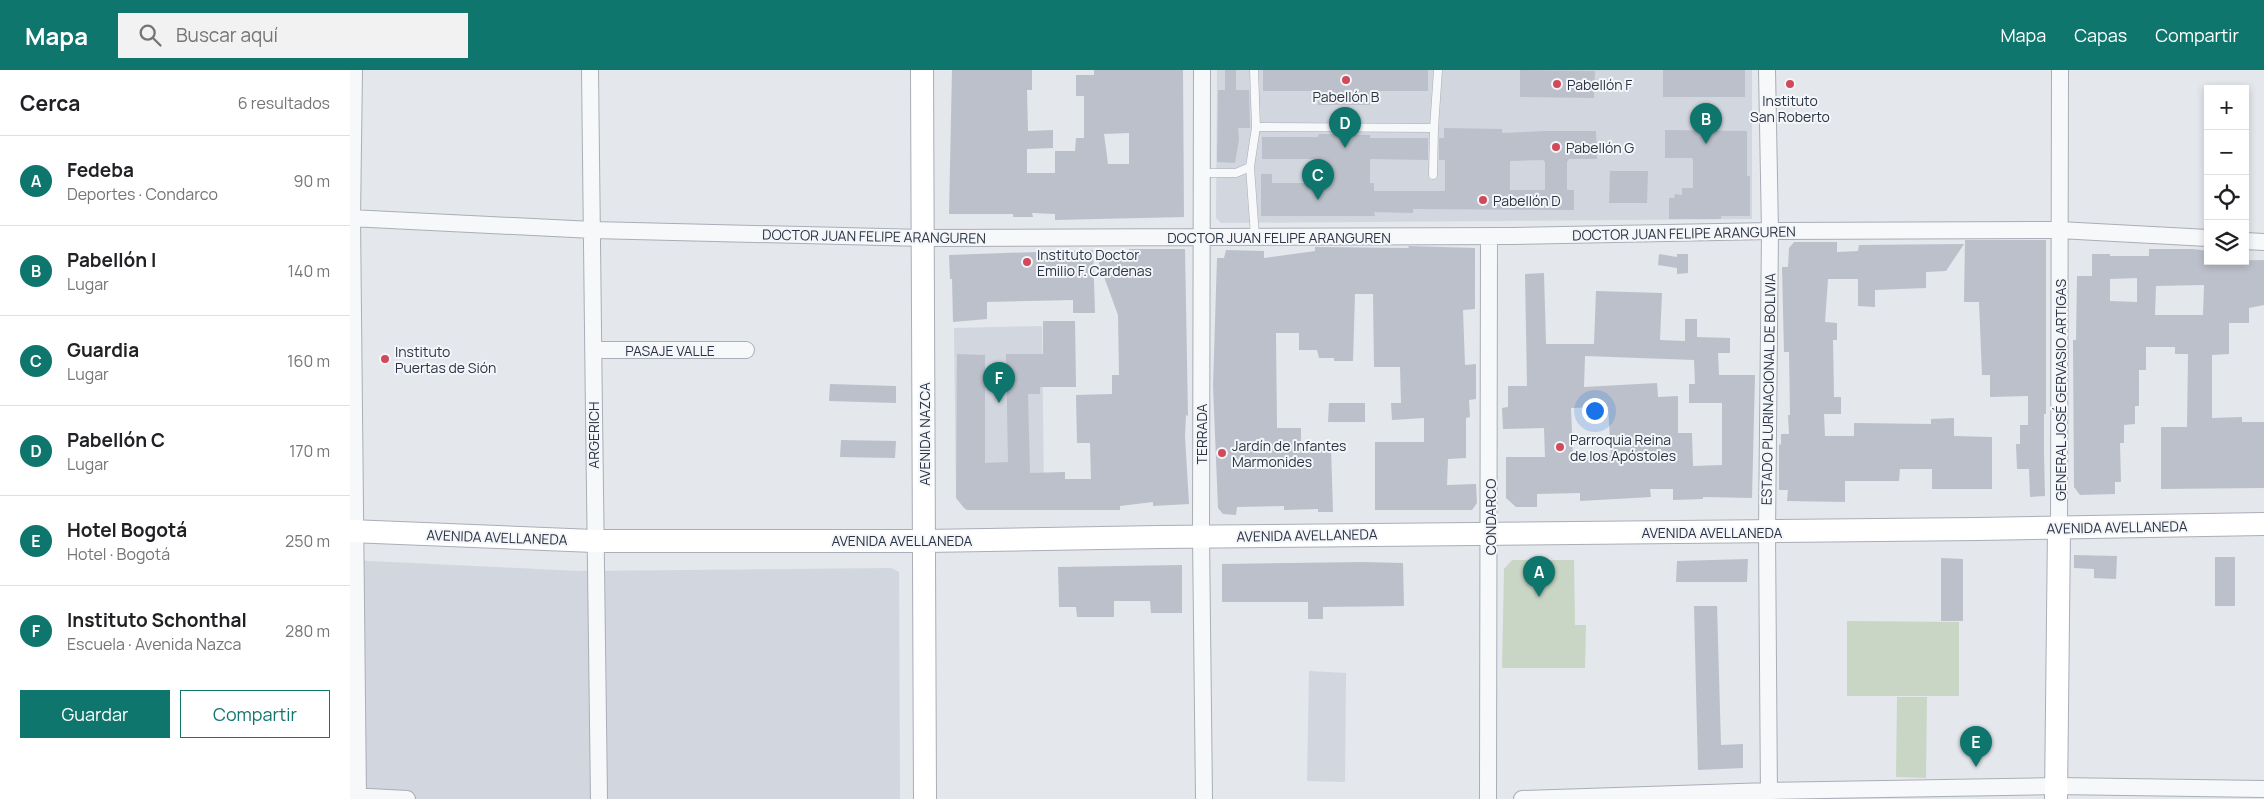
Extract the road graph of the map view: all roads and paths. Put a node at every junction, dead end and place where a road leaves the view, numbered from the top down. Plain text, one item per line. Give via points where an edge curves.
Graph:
1 (354, 70) edge
2 (590, 70) edge
3 (922, 70) edge
4 (1202, 70) edge
5 (1254, 70) edge
6 (1438, 70) edge
7 (1767, 70) edge
8 (2060, 70) edge
9 (1256, 127) junction
10 (1434, 128) junction
11 (1250, 167) junction
12 (1202, 173) junction
13 (1433, 175) dead end
14 (351, 218) edge
15 (593, 230) junction
16 (2059, 230) junction
17 (1770, 231) junction
18 (1489, 236) junction
19 (1255, 237) junction
20 (924, 238) junction
21 (1201, 238) junction
22 (2204, 238) edge
23 (2249, 241) edge
24 (2264, 242) edge
25 (593, 350) junction
26 (746, 350) dead end
27 (2264, 524) edge
28 (2059, 528) junction
29 (353, 531) edge
30 (1767, 532) junction
31 (1490, 533) junction
32 (1202, 536) junction
33 (594, 541) junction
34 (925, 541) junction
35 (2264, 789) edge
36 (2056, 792) edge
37 (1770, 795) edge
38 (355, 797) edge
39 (408, 799) edge
40 (599, 799) edge
41 (925, 799) edge
42 (1204, 799) edge
43 (1488, 799) edge
44 (1522, 799) edge

1 - 14 street
2 - 15 street, ARGERICH
3 - 20 main road, AVENIDA NAZCA
4 - 12 street, TERRADA
5 - 9 lane
6 - 10 lane
7 - 17 street, ESTADO PLURINACIONAL DE BOLIVIA
8 - 16 street, GENERAL JOSÉ GERVASIO ARTIGAS
9 - 10 lane
9 - 11 lane
10 - 13 lane
11 - 12 lane via 1236,173
11 - 19 lane
12 - 21 street, TERRADA
14 - 15 street, DOCTOR JUAN FELIPE ARANGUREN
14 - 29 street
15 - 20 street, DOCTOR JUAN FELIPE ARANGUREN
15 - 25 street, ARGERICH
16 - 17 street, DOCTOR JUAN FELIPE ARANGUREN
16 - 22 street, DOCTOR JUAN FELIPE ARANGUREN
16 - 28 street, GENERAL JOSÉ GERVASIO ARTIGAS
17 - 18 street, DOCTOR JUAN FELIPE ARANGUREN
17 - 30 street, ESTADO PLURINACIONAL DE BOLIVIA
18 - 19 street, DOCTOR JUAN FELIPE ARANGUREN
18 - 31 street, CONDARCO
19 - 21 street, DOCTOR JUAN FELIPE ARANGUREN
20 - 21 street, DOCTOR JUAN FELIPE ARANGUREN
20 - 34 main road, AVENIDA NAZCA
21 - 32 street, TERRADA
23 - 24 street
25 - 26 street, PASAJE VALLE
25 - 33 street, ARGERICH
27 - 28 main road, AVENIDA AVELLANEDA
28 - 30 main road, AVENIDA AVELLANEDA
28 - 36 main road, GENERAL JOSÉ GERVASIO ARTIGAS
29 - 33 main road, AVENIDA AVELLANEDA
29 - 38 street
30 - 31 main road, AVENIDA AVELLANEDA
30 - 37 street, ESTADO PLURINACIONAL DE BOLIVIA
31 - 32 main road, AVENIDA AVELLANEDA
31 - 43 street, CONDARCO
32 - 34 main road, AVENIDA AVELLANEDA
32 - 42 street, TERRADA
33 - 34 main road, AVENIDA AVELLANEDA
33 - 40 street, ARGERICH
34 - 41 main road, AVENIDA NAZCA
35 - 36 street
36 - 37 street
37 - 44 street
38 - 39 street

